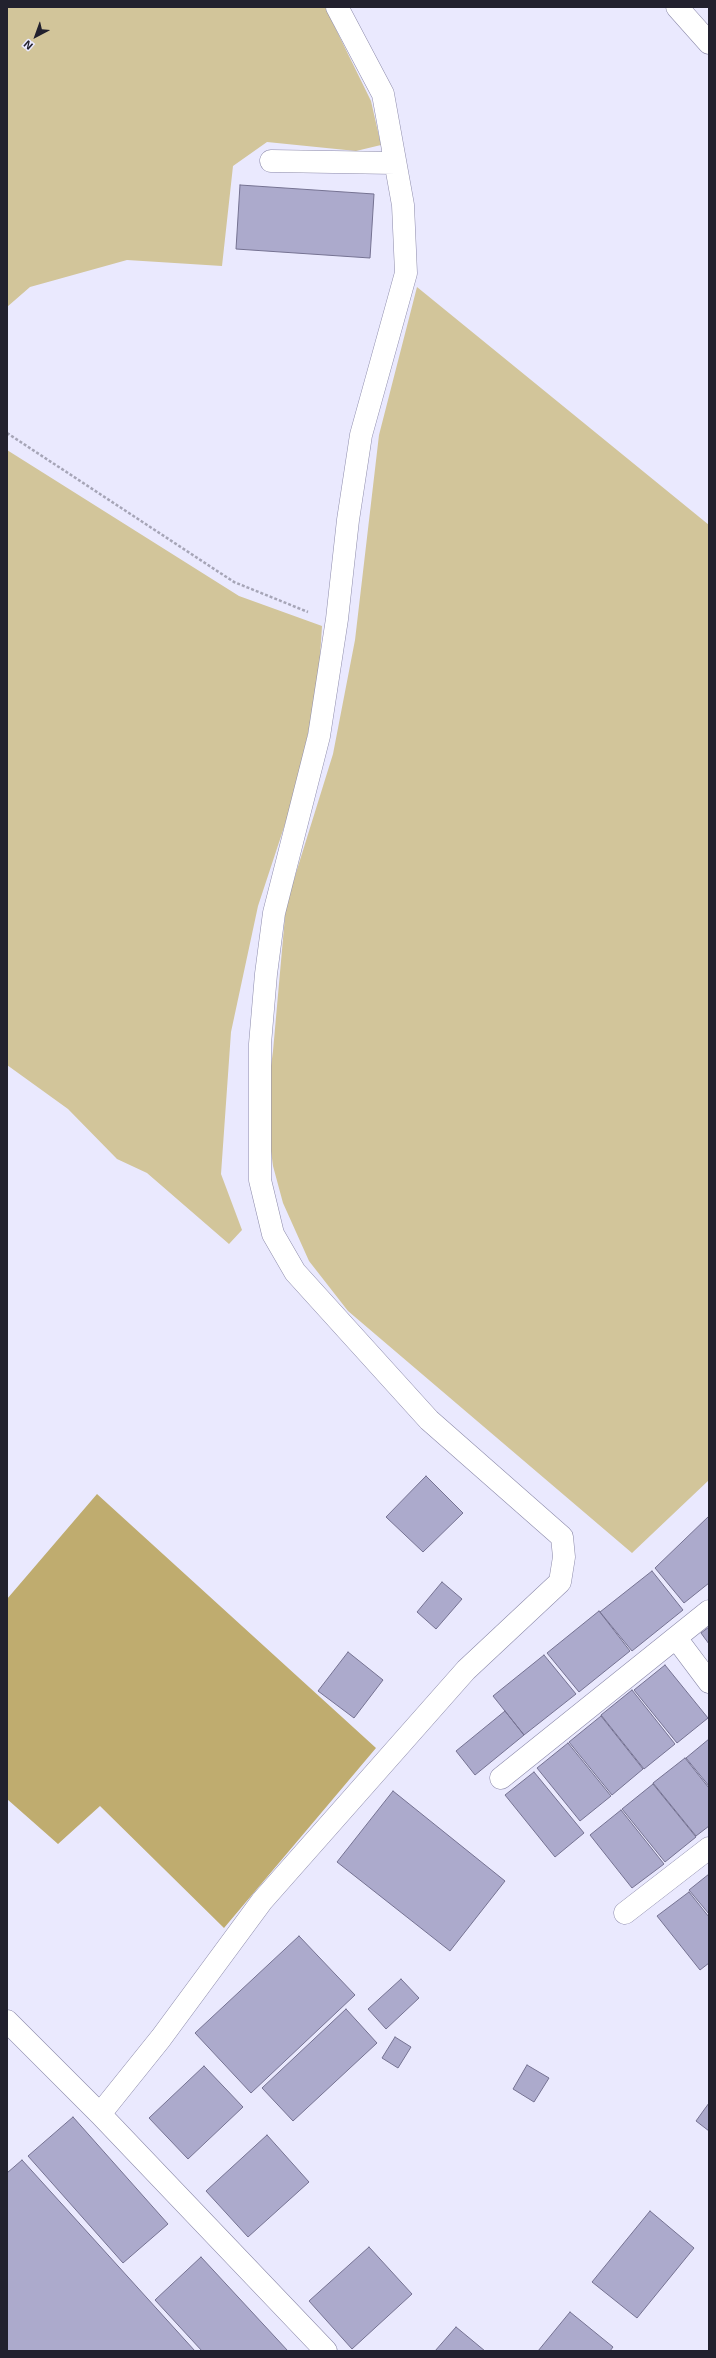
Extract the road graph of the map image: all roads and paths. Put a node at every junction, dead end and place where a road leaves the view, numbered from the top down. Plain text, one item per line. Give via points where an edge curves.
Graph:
1 (337, 7) edge
2 (684, 10) edge
3 (709, 43) edge
4 (271, 162) dead end
5 (395, 163) junction
6 (7, 433) edge
7 (337, 619) junction
8 (709, 1611) edge
9 (676, 1638) junction
10 (709, 1682) edge
11 (501, 1778) dead end
12 (709, 1848) edge
13 (625, 1913) dead end
14 (7, 2021) edge
15 (100, 2114) junction
16 (326, 2351) edge

1 - 5 street via 383,94
2 - 3 street
4 - 5 street
5 - 7 street via 403,205 406,273 361,435
6 - 7 path via 234,582 314,614
7 - 15 street via 319,736 274,913 270,944 260,1044 260,1180 273,1234 295,1272 429,1420 562,1537 564,1557 560,1582 466,1670 262,1901 161,2038
8 - 9 street
9 - 10 street
9 - 11 street
12 - 13 street
14 - 15 street
15 - 16 street

